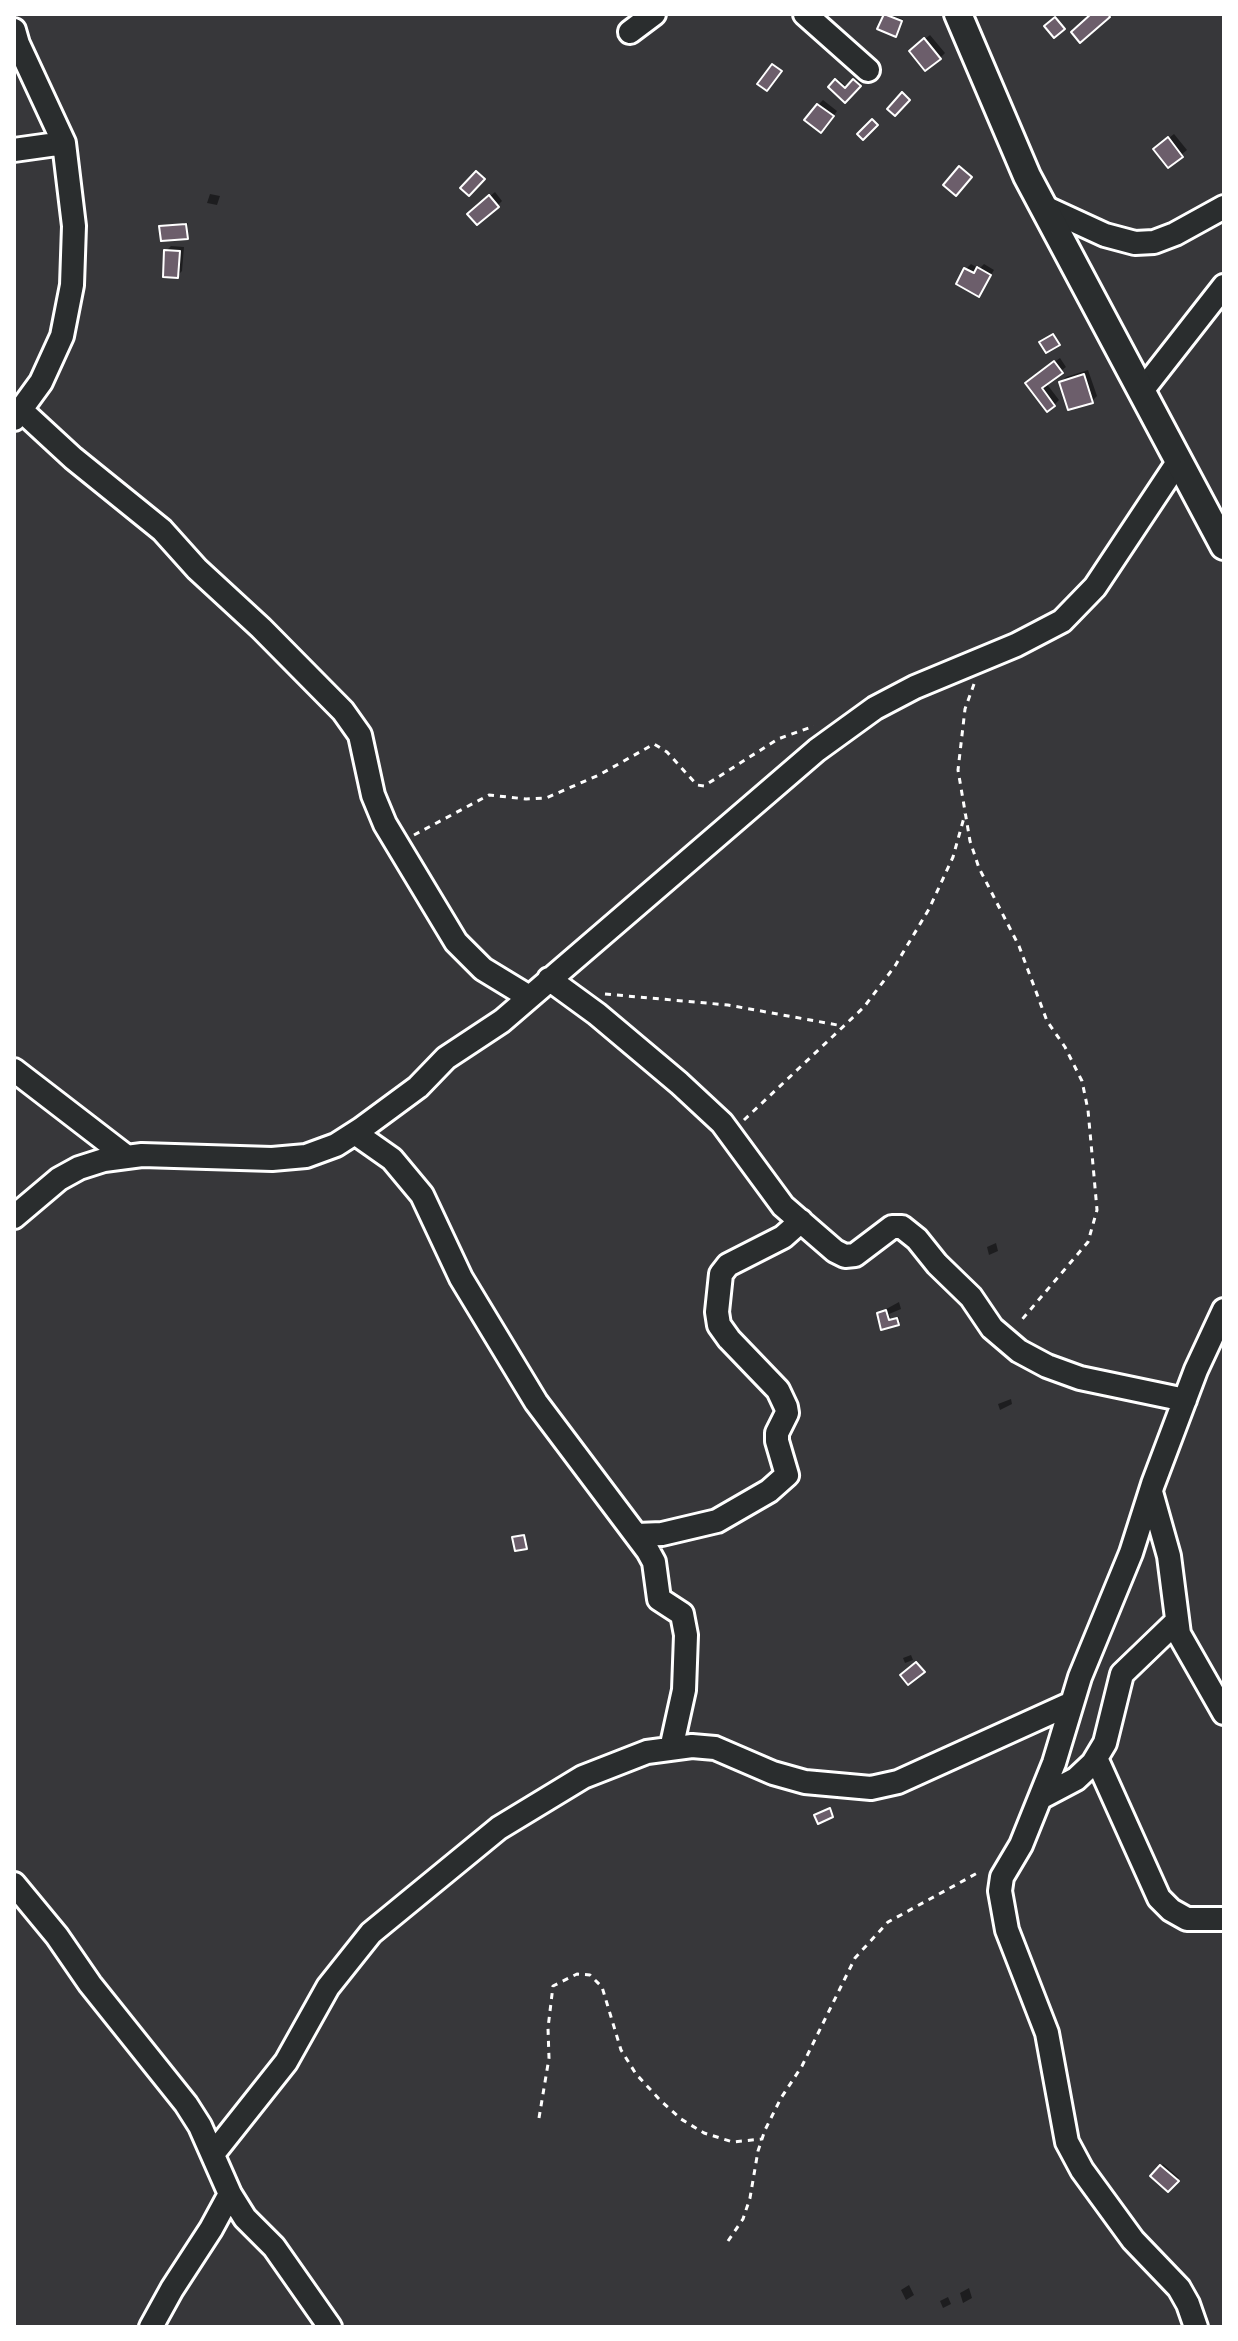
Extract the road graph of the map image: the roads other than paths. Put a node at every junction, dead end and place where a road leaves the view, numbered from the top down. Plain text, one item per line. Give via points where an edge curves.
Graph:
1 (654, 14) edge
2 (805, 14) edge
3 (958, 14) edge
4 (14, 30) edge
5 (630, 32) dead end
6 (868, 70) dead end
7 (64, 143) junction
8 (14, 150) edge
9 (1042, 206) junction
10 (1224, 207) edge
11 (1224, 286) edge
12 (1141, 392) junction
13 (18, 415) edge
14 (1178, 462) junction
15 (1224, 546) edge
16 (557, 985) junction
17 (529, 997) junction
18 (14, 1070) edge
19 (355, 1133) junction
20 (127, 1157) junction
21 (14, 1217) edge
22 (801, 1221) junction
23 (1224, 1310) edge
24 (1185, 1400) junction
25 (1151, 1492) junction
26 (637, 1535) junction
27 (1177, 1621) junction
28 (1072, 1703) junction
29 (1224, 1713) edge
30 (671, 1749) junction
31 (1096, 1758) junction
32 (1040, 1798) junction
33 (14, 1884) edge
34 (1224, 1919) edge
35 (213, 2154) junction
36 (230, 2194) junction
37 (151, 2327) edge
38 (330, 2327) edge
39 (1196, 2327) edge

1 - 5 street
2 - 6 street
3 - 9 street
4 - 7 street
7 - 8 street
7 - 13 street via 74,226 72,285 62,336 41,382
9 - 10 street via 1135,243 1175,234
9 - 12 street
11 - 12 street
12 - 14 street
13 - 17 street via 162,530 343,711 360,735 373,795 397,845 456,942 483,969
14 - 15 street
14 - 16 street via 1095,587 1062,621 875,708 817,750 612,928
16 - 17 street
16 - 22 street via 668,1074 729,1133 783,1206
17 - 19 street
18 - 20 street
19 - 20 street via 306,1156
19 - 26 street via 392,1159 422,1195 461,1278 536,1402
20 - 21 street via 79,1168
22 - 24 street via 845,1256 855,1255 892,1227 902,1227 1019,1351 1080,1378
22 - 26 street via 783,1237 728,1265 721,1274 717,1312 729,1339 778,1390 786,1407 777,1441 787,1475 717,1521
23 - 24 street
24 - 25 street
25 - 27 street via 1169,1556
25 - 28 street
26 - 30 street via 654,1562 659,1599 682,1614 685,1624 684,1690
27 - 29 street via 1179,1634
27 - 31 street via 1122,1674 1105,1743
28 - 30 street via 909,1778 871,1788 805,1782 715,1748
28 - 32 street
30 - 35 street via 647,1752 583,1777 499,1828 371,1933 328,1987 286,2062
31 - 32 street via 1076,1779
31 - 34 street via 1159,1898 1187,1919
32 - 39 street via 1002,1877 1001,1905 1047,2033 1064,2134 1108,2207 1179,2288
33 - 35 street via 186,2104
35 - 36 street
36 - 37 street
36 - 38 street

